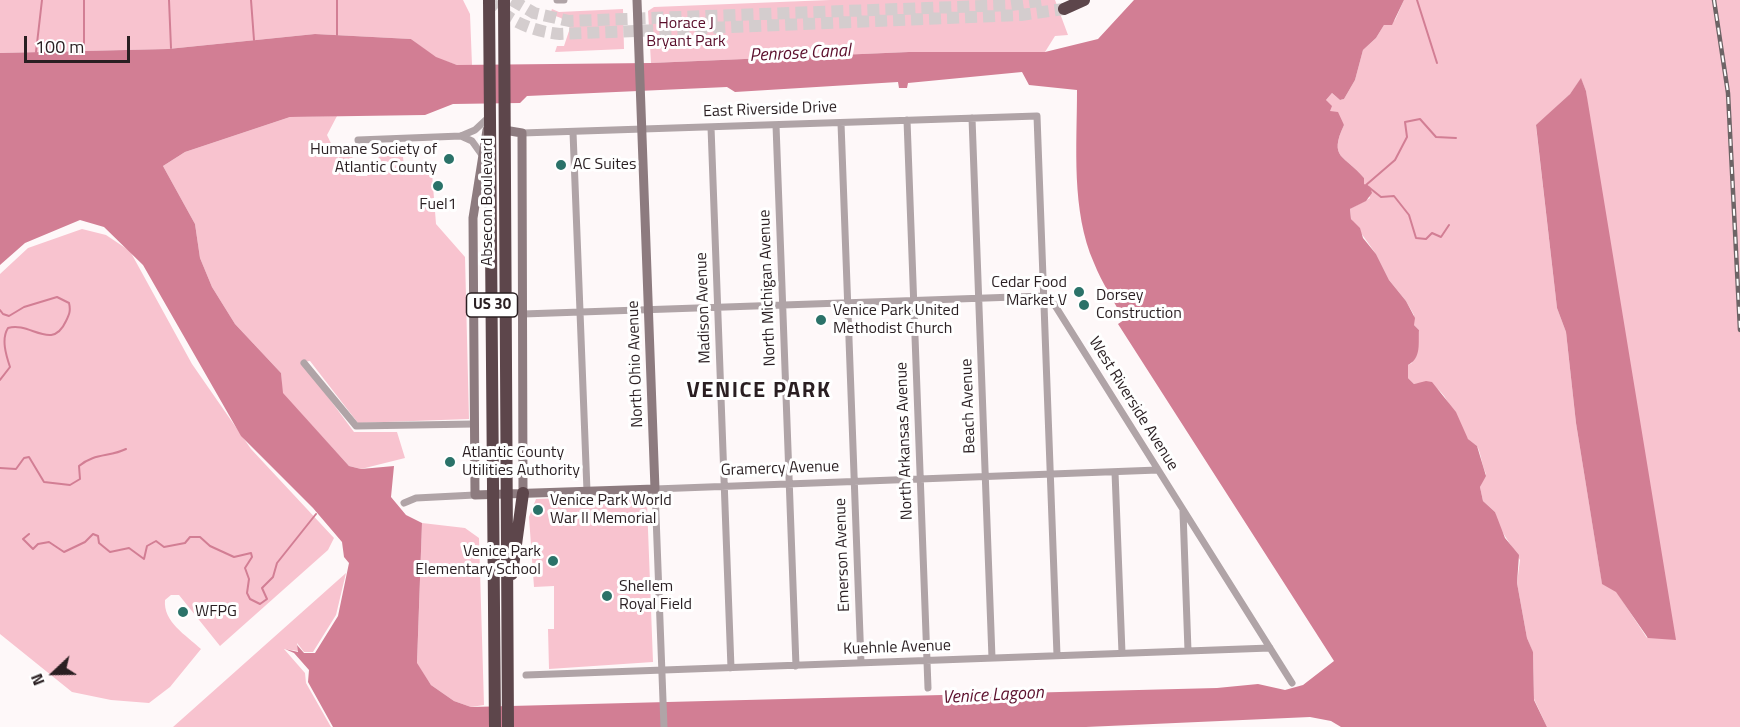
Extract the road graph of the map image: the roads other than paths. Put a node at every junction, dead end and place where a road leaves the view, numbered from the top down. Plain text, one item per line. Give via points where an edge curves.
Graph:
1 (489, 0) edge
2 (557, 0) edge
3 (564, 0) edge
4 (637, 0) edge
5 (1084, 0) edge
6 (503, 1) edge
7 (1064, 9) tunnel mouth
8 (490, 116) junction
9 (972, 118) junction
10 (907, 120) junction
11 (841, 123) junction
12 (504, 124) junction
13 (776, 125) junction
14 (711, 127) junction
15 (642, 130) junction
16 (573, 132) junction
17 (522, 133) junction
18 (461, 136) junction
19 (358, 140) dead end
20 (482, 155) junction
21 (1044, 296) junction
22 (979, 298) junction
23 (913, 300) junction
24 (848, 302) junction
25 (783, 304) junction
26 (717, 306) junction
27 (649, 309) junction
28 (580, 312) junction
29 (523, 314) junction
30 (304, 363) dead end
31 (474, 424) junction
32 (1158, 470) junction
33 (1115, 472) junction
34 (1050, 474) junction
35 (985, 476) junction
36 (920, 479) junction
37 (854, 482) junction
38 (789, 484) junction
39 (724, 486) junction
40 (656, 489) junction
41 (587, 491) junction
42 (493, 494) junction
43 (506, 494) junction
44 (524, 494) junction
45 (475, 495) junction
46 (404, 503) dead end
47 (1183, 508) junction
48 (507, 590) junction
49 (1270, 648) junction
50 (1188, 651) junction
51 (1122, 653) junction
52 (1057, 656) junction
53 (992, 658) junction
54 (926, 660) junction
55 (861, 663) junction
56 (796, 666) junction
57 (731, 668) junction
58 (662, 670) junction
59 (526, 675) dead end
60 (1292, 683) dead end
61 (928, 688) dead end
62 (495, 727) edge
63 (508, 727) edge
64 (664, 727) edge

1 - 8 highway, Absecon Boulevard / US 30
2 - 3 street
4 - 15 street, North Ohio Avenue
5 - 7 highway
6 - 12 highway, Absecon Boulevard / US 30
8 - 18 street via 475,130
8 - 20 street, Absecon Boulevard
8 - 42 highway, Absecon Boulevard / US 30
9 - 10 street, East Riverside Drive
9 - 21 street, East Riverside Drive via 1037,116
9 - 22 street, Beach Avenue
10 - 11 street, East Riverside Drive
10 - 23 street, North Arkansas Avenue
11 - 13 street, East Riverside Drive
11 - 24 street, Emerson Avenue
12 - 17 street, East Riverside Drive
12 - 43 highway, Absecon Boulevard / US 30
13 - 14 street, East Riverside Drive
13 - 25 street, North Michigan Avenue
14 - 15 street, East Riverside Drive
14 - 26 street, Madison Avenue
15 - 16 street, East Riverside Drive
15 - 27 street, North Ohio Avenue
16 - 17 street, East Riverside Drive
16 - 28 street
17 - 29 street, Absecon Boulevard
18 - 19 street
18 - 20 street via 472,141
20 - 31 street, Absecon Boulevard via 473,218
21 - 22 street
21 - 32 street, West Riverside Avenue via 1054,304
21 - 34 street
22 - 23 street
22 - 35 street, Beach Avenue
23 - 24 street
23 - 36 street, North Arkansas Avenue
24 - 25 street
24 - 37 street, Emerson Avenue
25 - 26 street
25 - 38 street, North Michigan Avenue
26 - 27 street
26 - 39 street, Madison Avenue
27 - 28 street
27 - 40 street, North Ohio Avenue
28 - 29 street
28 - 41 street
29 - 44 street, Absecon Boulevard
30 - 31 street via 356,426
31 - 45 street, Absecon Boulevard
32 - 33 street, Gramercy Avenue
32 - 47 street, West Riverside Avenue
33 - 34 street, Gramercy Avenue
33 - 51 street
34 - 35 street, Gramercy Avenue
34 - 52 street
35 - 36 street, Gramercy Avenue
35 - 53 street, Beach Avenue
36 - 37 street, Gramercy Avenue
36 - 54 street, North Arkansas Avenue
37 - 38 street, Gramercy Avenue
37 - 55 street, Emerson Avenue
38 - 39 street, Gramercy Avenue
38 - 56 street, North Michigan Avenue
39 - 40 street, Gramercy Avenue
39 - 57 street, Madison Avenue
40 - 41 street, Gramercy Avenue
40 - 58 street, North Ohio Avenue
41 - 44 street, Gramercy Avenue
42 - 43 street, Gramercy Avenue
42 - 45 street, Gramercy Avenue
42 - 62 highway, Absecon Boulevard / US 30
43 - 44 street, Gramercy Avenue
43 - 48 highway, Absecon Boulevard / US 30
44 - 48 highway
45 - 46 street, Gramercy Avenue via 416,498
47 - 49 street, West Riverside Avenue
47 - 50 street
48 - 63 highway, Absecon Boulevard / US 30
49 - 50 street, Kuehnle Avenue
49 - 60 street, West Riverside Avenue
50 - 51 street, Kuehnle Avenue
51 - 52 street, Kuehnle Avenue
52 - 53 street, Kuehnle Avenue
53 - 54 street, Kuehnle Avenue
54 - 55 street, Kuehnle Avenue
54 - 61 street, North Arkansas Avenue
55 - 56 street, Kuehnle Avenue
56 - 57 street, Kuehnle Avenue
57 - 58 street, Kuehnle Avenue
58 - 59 street, Kuehnle Avenue
58 - 64 street, North Ohio Avenue

